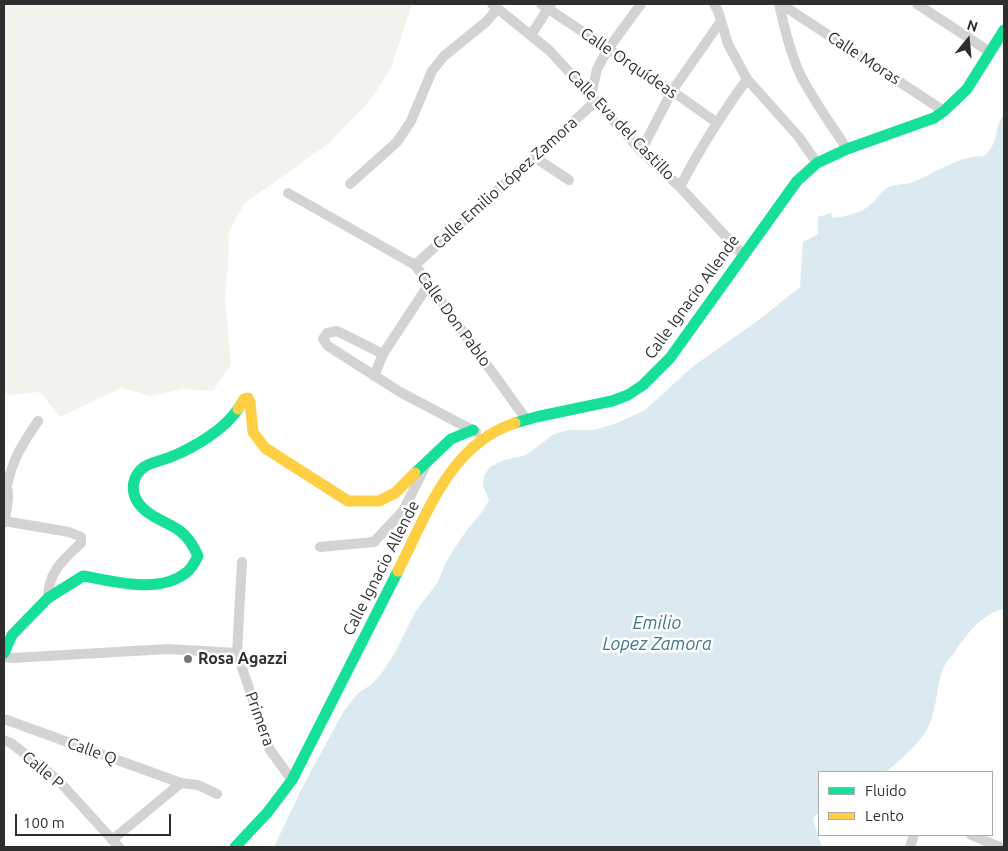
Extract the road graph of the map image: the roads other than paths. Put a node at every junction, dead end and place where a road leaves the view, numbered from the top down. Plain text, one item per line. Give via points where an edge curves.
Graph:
1 (641, 4) edge
2 (714, 4) edge
3 (917, 4) edge
4 (546, 5) edge
5 (782, 6) edge
6 (494, 7) edge
7 (721, 21) junction
8 (1004, 30) edge
9 (531, 35) junction
10 (608, 49) junction
11 (990, 52) junction
12 (748, 80) junction
13 (672, 91) junction
14 (593, 99) junction
15 (944, 111) junction
16 (716, 122) junction
17 (847, 149) junction
18 (641, 151) junction
19 (534, 157) junction
20 (817, 163) junction
21 (569, 180) dead end
22 (350, 184) dead end
23 (680, 186) junction
24 (288, 193) dead end
25 (743, 255) junction
26 (415, 265) junction
27 (429, 284) junction
28 (384, 354) junction
29 (374, 376) junction
30 (526, 419) junction
31 (38, 421) dead end
32 (473, 430) junction
33 (484, 436) junction
34 (427, 464) junction
35 (5, 483) edge
36 (4, 522) edge
37 (320, 547) dead end
38 (242, 562) dead end
39 (48, 598) junction
40 (237, 653) junction
41 (4, 655) edge
42 (4, 719) edge
43 (4, 740) edge
44 (292, 780) junction
45 (181, 783) junction
46 (217, 794) dead end
47 (973, 836) edge
48 (115, 844) edge
49 (235, 847) edge
50 (1000, 847) edge

1 - 10 street
2 - 7 street
3 - 11 street
4 - 9 street
4 - 10 street, Calle Orquídeas
5 - 15 street, Calle Moras
5 - 17 street via 790,48 800,72
6 - 9 street, Calle Eva del Castillo
6 - 22 street via 486,22 444,56 432,71 411,121 397,142
7 - 12 street via 728,44
7 - 13 street
8 - 11 street, Calle Ignacio Allende
9 - 14 street, Calle Eva del Castillo via 550,51
10 - 13 street, Calle Orquídeas
10 - 14 street via 596,69
11 - 15 street, Calle Ignacio Allende via 967,89
12 - 16 street
12 - 20 street via 798,136
13 - 16 street, Calle Orquídeas
13 - 18 street
14 - 18 street, Calle Eva del Castillo
14 - 19 street, Calle Emilio López Zamora
15 - 17 street, Calle Ignacio Allende via 934,118
16 - 23 street
17 - 20 street, Calle Ignacio Allende
18 - 23 street, Calle Eva del Castillo
19 - 21 street
19 - 26 street, Calle Emilio López Zamora
20 - 25 street, Calle Ignacio Allende via 797,181
23 - 25 street, Calle Eva del Castillo
24 - 26 street, Calle Don Pablo
25 - 30 street, Calle Ignacio Allende via 670,358 649,381 633,393 607,402
26 - 27 street, Calle Don Pablo
27 - 28 street
27 - 30 street, Calle Don Pablo
28 - 29 street
28 - 29 street via 337,331 326,333 323,339 328,346
29 - 32 street
30 - 33 street, Calle Ignacio Allende
31 - 35 street via 17,452
32 - 33 street
32 - 34 street via 451,439
33 - 44 street, Calle Ignacio Allende via 439,490
34 - 37 street via 403,511 374,542
34 - 39 street via 395,493 379,501 348,501 266,448 254,432 250,402 248,398 244,399 236,412 210,436 144,467 134,478 132,490 141,506 182,532 194,547 198,556 189,571 174,581 146,585 83,576
35 - 36 street via 8,491
36 - 39 street via 69,532 81,537 81,543 59,564 48,588
38 - 40 street
39 - 41 street via 12,635
40 - 41 street via 168,649 13,658
40 - 44 street, Primera via 270,750
42 - 45 street, Calle Q
43 - 48 street, Calle P via 58,780
44 - 49 street, Calle Ignacio Allende
45 - 46 street, Calle Q via 198,785
45 - 48 street
47 - 50 street

